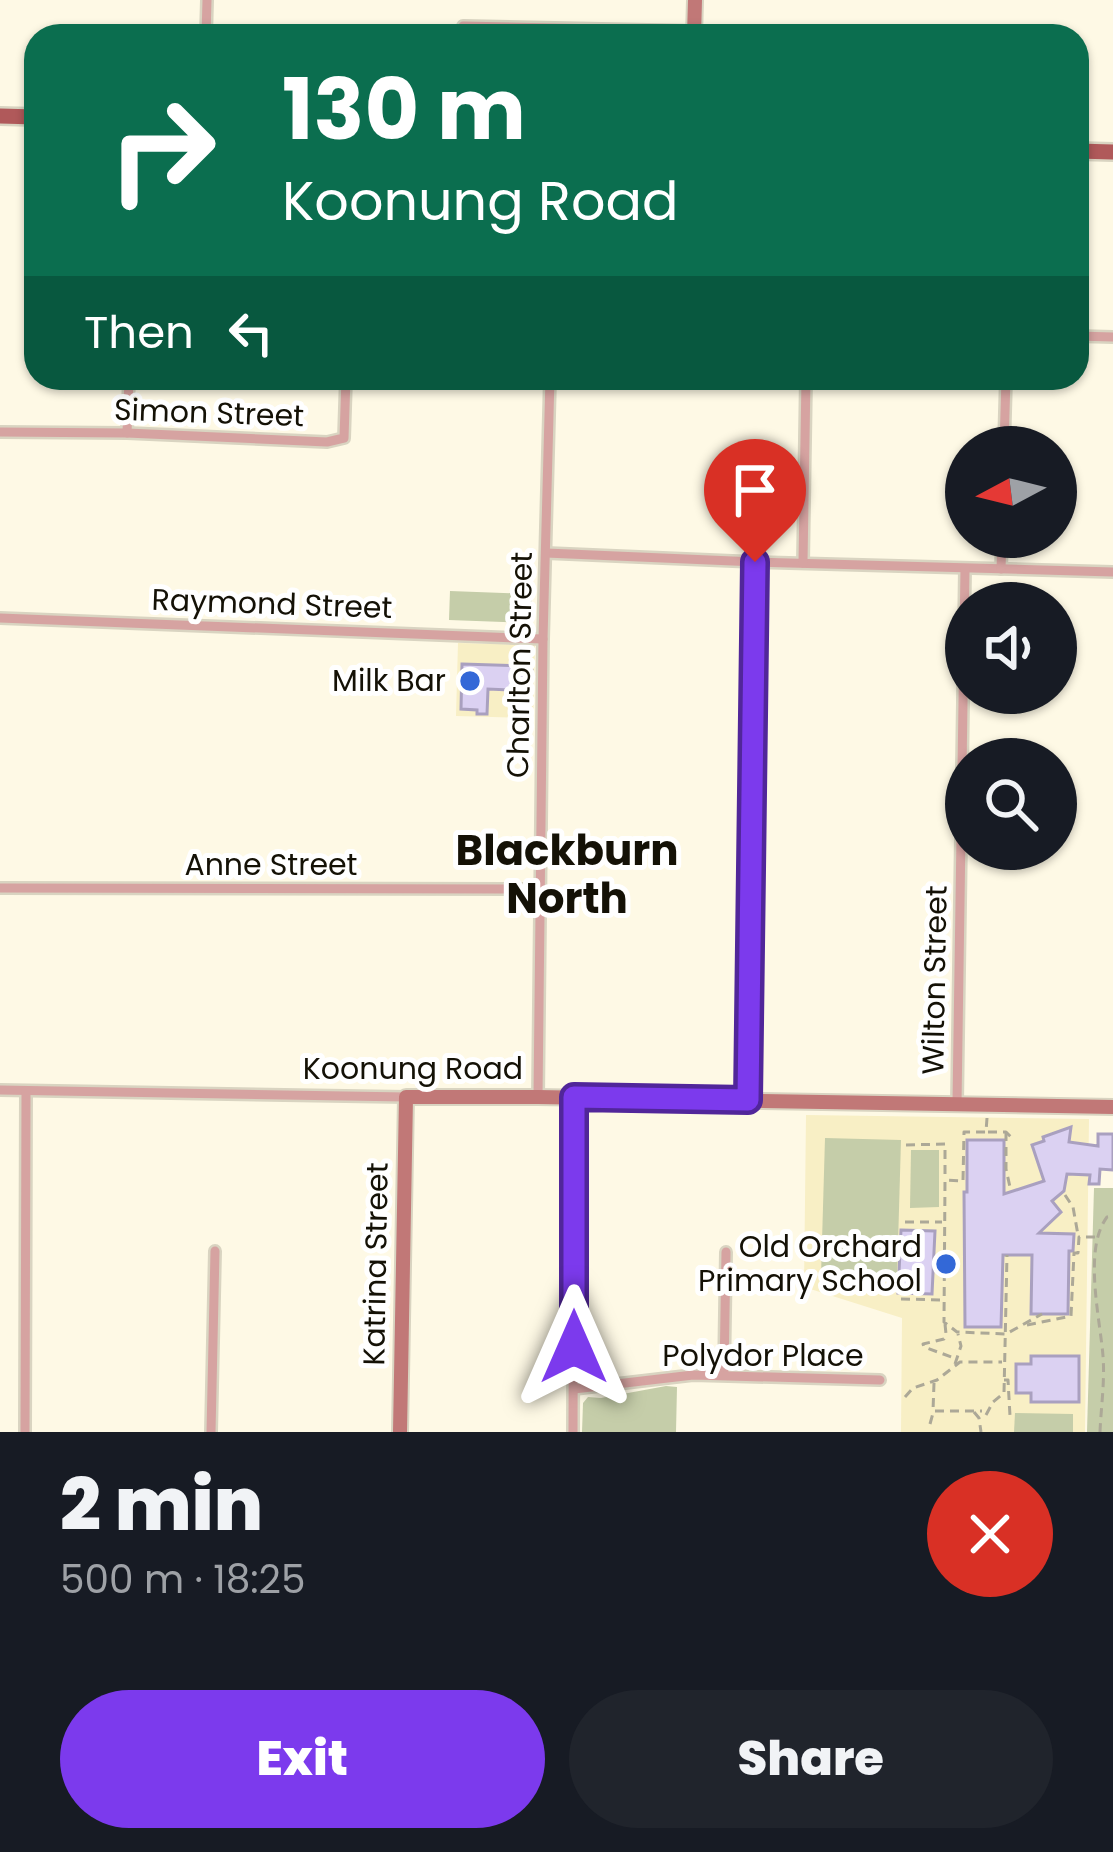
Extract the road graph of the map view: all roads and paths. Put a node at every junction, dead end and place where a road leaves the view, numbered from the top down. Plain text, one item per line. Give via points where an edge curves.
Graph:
1 (128, 390) edge
2 (346, 390) edge
3 (550, 390) edge
4 (806, 390) edge
5 (1006, 390) edge
6 (1005, 426) edge
7 (0, 432) edge
8 (127, 434) junction
9 (546, 553) junction
10 (1001, 558) edge
11 (755, 562) junction
12 (803, 563) junction
13 (964, 569) junction
14 (1001, 569) junction
15 (1113, 572) edge
16 (0, 618) edge
17 (542, 639) junction
18 (0, 888) edge
19 (542, 889) junction
20 (0, 1090) edge
21 (26, 1091) junction
22 (406, 1097) junction
23 (538, 1097) junction
24 (574, 1097) junction
25 (748, 1100) junction
26 (957, 1103) junction
27 (1113, 1107) edge
28 (986, 1118) dead end
29 (986, 1132) junction
30 (1006, 1132) junction
31 (1014, 1140) dead end
32 (906, 1145) dead end
33 (945, 1180) junction
34 (1010, 1187) dead end
35 (1065, 1195) dead end
36 (1113, 1216) edge
37 (904, 1222) dead end
38 (943, 1222) junction
39 (1078, 1237) junction
40 (1098, 1237) junction
41 (215, 1251) dead end
42 (726, 1252) dead end
43 (1007, 1256) dead end
44 (902, 1299) dead end
45 (944, 1300) junction
46 (1042, 1314) dead end
47 (944, 1322) junction
48 (1020, 1326) junction
49 (958, 1332) junction
50 (1006, 1334) junction
51 (956, 1362) junction
52 (1004, 1362) junction
53 (724, 1374) junction
54 (880, 1380) dead end
55 (1004, 1380) junction
56 (934, 1382) junction
57 (574, 1389) junction
58 (905, 1397) dead end
59 (933, 1411) junction
60 (972, 1411) junction
61 (1014, 1417) dead end
62 (930, 1424) dead end
63 (25, 1432) edge
64 (211, 1432) edge
65 (400, 1432) edge
66 (573, 1432) edge
67 (980, 1432) edge
68 (1100, 1432) edge

1 - 8 street
2 - 8 street, Simon Street via 344,438 327,442
3 - 9 street, Charlton Street
4 - 12 street
5 - 6 street
7 - 8 street, Simon Street
9 - 11 street
9 - 17 street, Charlton Street
10 - 14 street
11 - 12 street
11 - 25 street
12 - 13 street
13 - 14 street
13 - 26 street, Wilton Street
14 - 15 street
16 - 17 street, Raymond Street
17 - 19 street, Charlton Street
18 - 19 street, Anne Street
19 - 23 street, Charlton Street
20 - 21 street, Koonung Road
21 - 22 street, Koonung Road
21 - 63 street
22 - 23 street, Koonung Road
22 - 65 street, Katrina Street
23 - 24 street, Koonung Road
24 - 25 street, Koonung Road
24 - 57 street
25 - 26 street, Koonung Road
26 - 27 street, Koonung Road
28 - 29 path
29 - 30 path
29 - 33 path via 964,1132 963,1180
30 - 31 path
30 - 34 path
32 - 33 path via 945,1144
33 - 38 path
35 - 39 path
36 - 40 path
37 - 38 path
38 - 45 path
39 - 40 path
39 - 48 path via 1071,1316
40 - 68 path
41 - 64 street
42 - 53 street
43 - 50 path
44 - 45 path
45 - 47 path
46 - 48 path
47 - 49 path
47 - 51 path via 946,1337 923,1344
48 - 50 path
49 - 50 path
49 - 51 path
50 - 52 path
51 - 52 path
51 - 56 path
52 - 55 path
53 - 54 street, Polydor Place
53 - 57 street, Polydor Place
55 - 60 path via 1004,1393 984,1413
55 - 61 path
56 - 58 path
56 - 59 path
57 - 66 street
59 - 60 path
59 - 62 path
60 - 67 path

